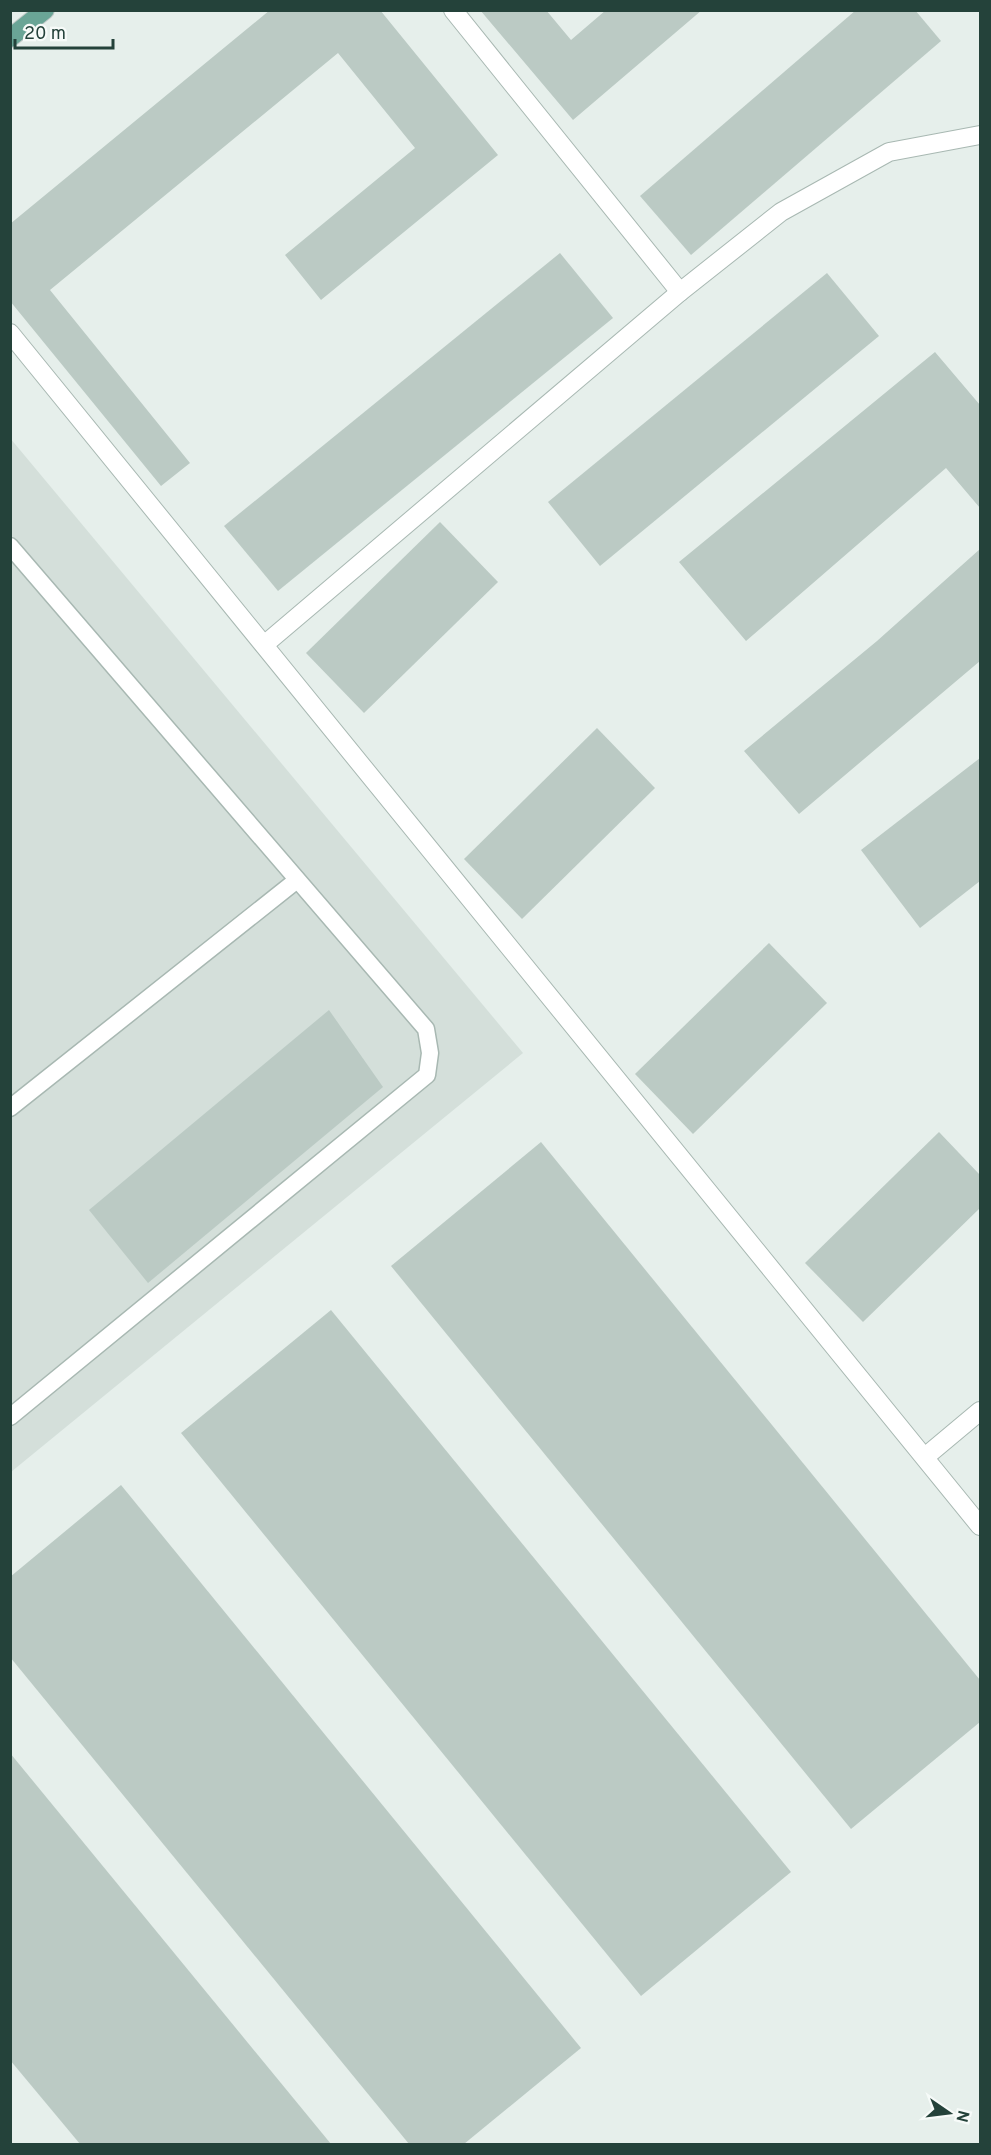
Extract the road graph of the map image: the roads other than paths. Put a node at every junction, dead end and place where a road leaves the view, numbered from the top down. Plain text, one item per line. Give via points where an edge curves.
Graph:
1 (45, 10) edge
2 (453, 10) edge
3 (10, 38) edge
4 (981, 135) edge
5 (680, 292) junction
6 (10, 333) edge
7 (10, 546) edge
8 (264, 645) junction
9 (297, 880) junction
10 (10, 1108) edge
11 (981, 1411) edge
12 (10, 1417) edge
13 (925, 1457) junction
14 (981, 1526) edge

1 - 3 main road
2 - 5 street
4 - 5 street via 889,152 781,212
5 - 8 street
6 - 8 street
7 - 9 lane
8 - 13 street
9 - 10 lane
9 - 12 lane via 426,1029 430,1053 427,1075
11 - 13 street
13 - 14 street

